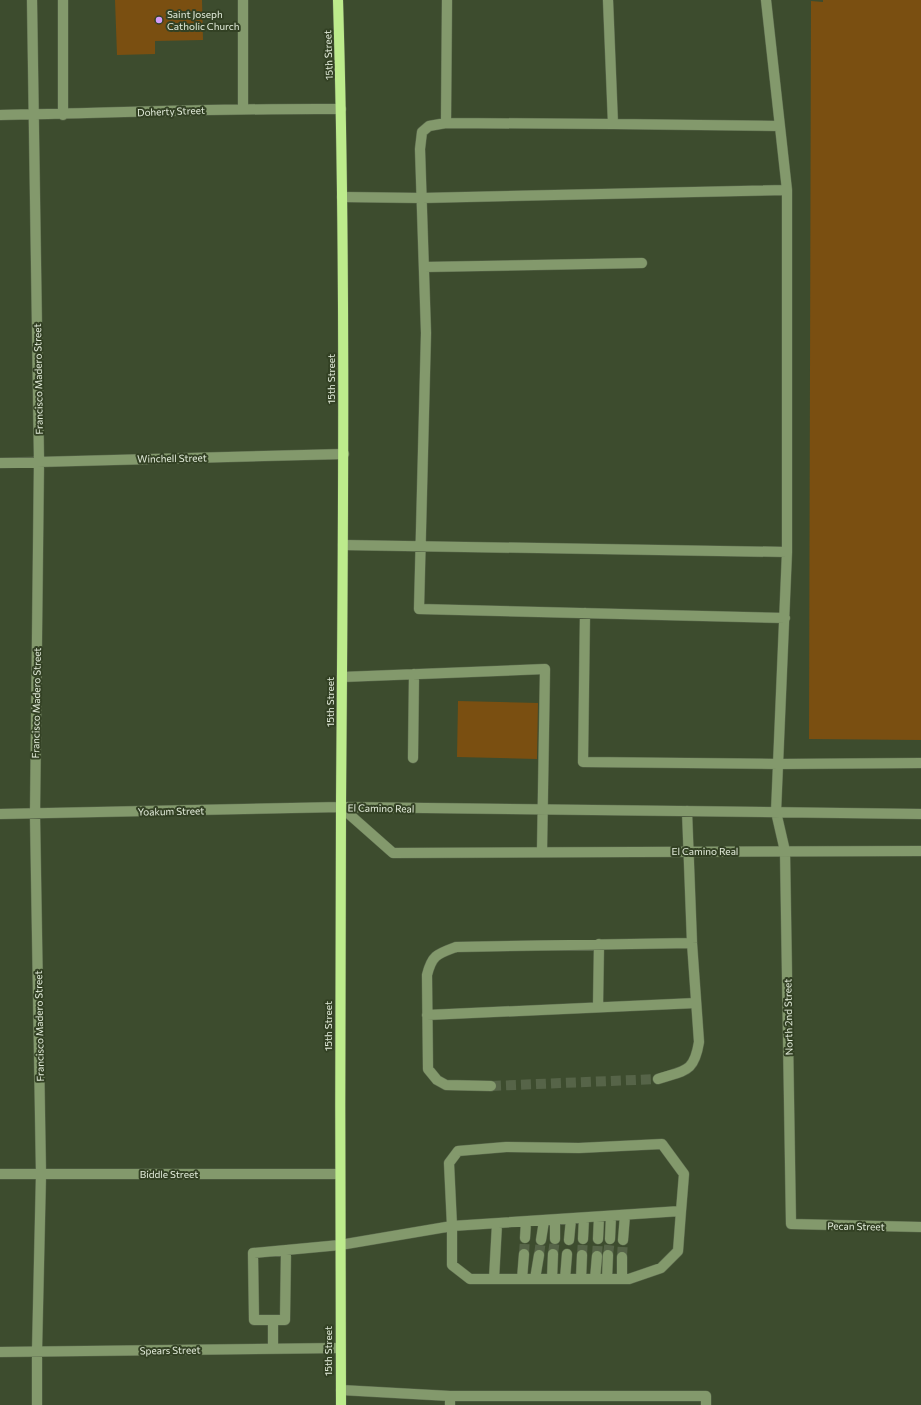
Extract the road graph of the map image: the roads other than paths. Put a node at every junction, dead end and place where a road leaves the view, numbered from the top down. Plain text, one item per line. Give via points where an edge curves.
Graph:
1 (32, 0) edge
2 (63, 0) edge
3 (243, 0) edge
4 (338, 0) edge
5 (447, 0) edge
6 (608, 0) edge
7 (766, 0) edge
8 (243, 108) junction
9 (341, 109) junction
10 (35, 114) junction
11 (0, 115) edge
12 (63, 115) junction
13 (446, 124) junction
14 (613, 124) junction
15 (780, 126) junction
16 (787, 190) junction
17 (342, 197) junction
18 (422, 198) junction
19 (642, 263) dead end
20 (424, 266) junction
21 (344, 454) junction
22 (39, 461) junction
23 (0, 463) edge
24 (343, 545) junction
25 (421, 546) junction
26 (788, 552) junction
27 (585, 613) junction
28 (785, 618) junction
29 (414, 674) junction
30 (342, 677) junction
31 (413, 758) dead end
32 (921, 763) edge
33 (778, 764) junction
34 (341, 808) junction
35 (543, 810) junction
36 (687, 811) junction
37 (776, 812) junction
38 (0, 814) edge
39 (921, 814) edge
40 (35, 815) junction
41 (688, 851) junction
42 (785, 851) junction
43 (921, 851) edge
44 (542, 852) junction
45 (692, 943) junction
46 (599, 944) junction
47 (696, 1003) junction
48 (598, 1007) junction
49 (427, 1015) junction
50 (658, 1079) tunnel mouth
51 (491, 1086) tunnel mouth
52 (0, 1174) edge
53 (41, 1174) junction
54 (339, 1174) junction
55 (681, 1211) junction
56 (625, 1215) junction
57 (611, 1216) junction
58 (599, 1217) junction
59 (584, 1218) junction
60 (571, 1219) junction
61 (555, 1220) junction
62 (544, 1221) junction
63 (526, 1222) junction
64 (497, 1224) junction
65 (791, 1224) joint
66 (452, 1226) junction
67 (921, 1227) edge
68 (525, 1238) tunnel mouth
69 (555, 1239) tunnel mouth
70 (598, 1239) tunnel mouth
71 (610, 1239) tunnel mouth
72 (541, 1240) tunnel mouth
73 (569, 1240) dead end
74 (583, 1240) tunnel mouth
75 (623, 1240) tunnel mouth
76 (340, 1245) junction
77 (286, 1250) junction
78 (524, 1254) tunnel mouth
79 (553, 1254) tunnel mouth
80 (567, 1254) dead end
81 (539, 1255) tunnel mouth
82 (582, 1255) tunnel mouth
83 (608, 1255) tunnel mouth
84 (597, 1256) tunnel mouth
85 (622, 1257) tunnel mouth
86 (494, 1279) junction
87 (522, 1279) junction
88 (535, 1279) junction
89 (552, 1279) junction
90 (565, 1279) junction
91 (581, 1279) junction
92 (595, 1279) junction
93 (607, 1279) junction
94 (622, 1279) junction
95 (273, 1320) junction
96 (340, 1348) junction
97 (273, 1349) junction
98 (0, 1352) edge
99 (37, 1352) junction
100 (341, 1390) junction
101 (450, 1400) edge
102 (532, 1401) edge
103 (37, 1405) edge
104 (341, 1405) edge
105 (706, 1405) edge

1 - 10 street, Francisco Madero Street
2 - 12 street
3 - 8 street
4 - 9 main road, 15th Street
5 - 13 street
6 - 14 street
7 - 15 street, North 2nd Street
8 - 9 street, Doherty Street
8 - 12 street, Doherty Street
9 - 17 main road, 15th Street
10 - 11 street, Doherty Street
10 - 12 street, Doherty Street
10 - 22 street, Francisco Madero Street
13 - 14 street
13 - 18 street via 429,126 422,132
14 - 15 street
15 - 16 street, North 2nd Street
16 - 18 street
16 - 26 street, North 2nd Street
17 - 18 street
17 - 21 main road, 15th Street
18 - 20 street
19 - 20 street
20 - 25 street via 426,333
21 - 22 street, Winchell Street
21 - 24 main road, 15th Street
22 - 23 street, Winchell Street
22 - 40 street, Francisco Madero Street
24 - 25 street
24 - 30 main road, 15th Street
25 - 26 street
25 - 27 street via 420,609
26 - 28 street, North 2nd Street
27 - 28 street
27 - 33 street via 583,762
28 - 33 street, North 2nd Street
29 - 30 street
29 - 31 street
29 - 35 street via 545,669
30 - 34 main road, 15th Street
32 - 33 street
33 - 37 street, North 2nd Street
34 - 35 street, El Camino Real
34 - 40 street, Yoakum Street
34 - 44 street, El Camino Real via 393,853
34 - 54 main road, 15th Street
35 - 36 street, El Camino Real
35 - 44 street
36 - 37 street, El Camino Real
36 - 41 street
37 - 39 street, El Camino Real
37 - 42 street, North 2nd Street
38 - 40 street, Yoakum Street
40 - 53 street, Francisco Madero Street
41 - 42 street, El Camino Real
41 - 44 street, El Camino Real
41 - 45 street
42 - 43 street, El Camino Real
42 - 65 street, North 2nd Street
45 - 46 street
45 - 47 street
46 - 48 street
46 - 49 street via 456,947 440,952 430,962 427,975
47 - 48 street
47 - 50 street via 699,1042 696,1057 689,1069
48 - 49 street
49 - 51 street via 428,1069 446,1085
52 - 53 street, Biddle Street
53 - 54 street, Biddle Street
53 - 99 street, Francisco Madero Street
54 - 76 main road, 15th Street
55 - 56 street
55 - 66 street via 684,1174 662,1144 579,1148 506,1147 458,1151 449,1163
55 - 94 street via 678,1251 661,1268
56 - 57 street
56 - 75 street
57 - 58 street
57 - 71 street
58 - 59 street
58 - 70 street
59 - 60 street
59 - 74 street
60 - 61 street
60 - 73 street
61 - 62 street
61 - 69 street
62 - 63 street
62 - 72 street
63 - 64 street
63 - 68 street
64 - 66 street
64 - 86 street
65 - 67 street, Pecan Street
66 - 76 street
66 - 86 street via 452,1265 470,1279
76 - 77 street
76 - 96 main road, 15th Street
77 - 95 street via 285,1320
77 - 95 street via 254,1253 254,1320
78 - 87 street
79 - 89 street
80 - 90 street
81 - 88 street
82 - 91 street
83 - 93 street
84 - 92 street
85 - 94 street
86 - 87 street
87 - 88 street
88 - 89 street
89 - 90 street
90 - 91 street
91 - 92 street
92 - 93 street
93 - 94 street
95 - 97 street
96 - 97 street, Spears Street
96 - 100 main road, 15th Street
97 - 99 street, Spears Street
98 - 99 street, Spears Street
99 - 103 street, Francisco Madero Street
100 - 101 street
100 - 104 main road, 15th Street
101 - 102 street
102 - 105 street via 706,1396

